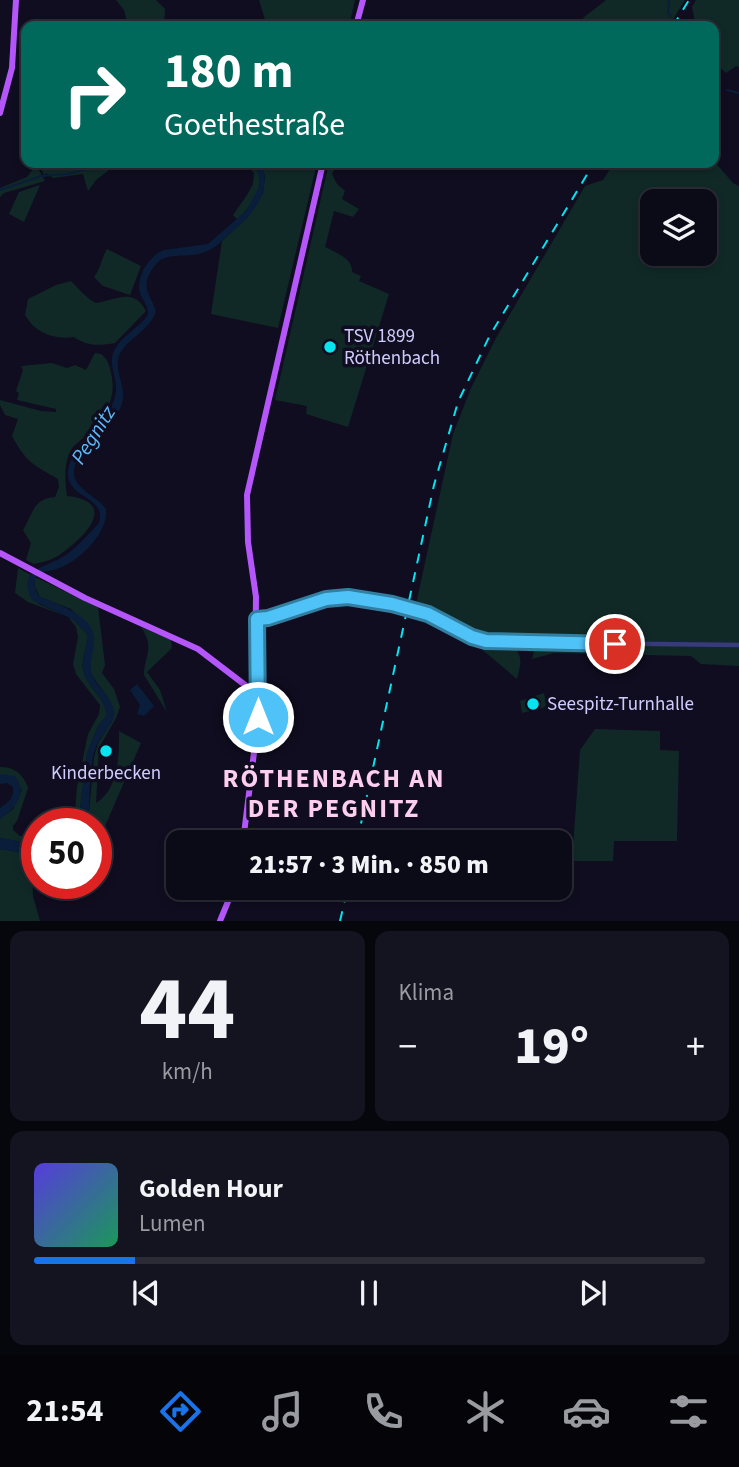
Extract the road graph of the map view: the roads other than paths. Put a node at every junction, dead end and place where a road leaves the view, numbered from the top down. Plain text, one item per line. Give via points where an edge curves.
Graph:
1 (16, 0) edge
2 (363, 0) edge
3 (357, 21) edge
4 (0, 113) edge
5 (322, 168) edge
6 (0, 553) edge
7 (257, 622) junction
8 (737, 645) edge
9 (257, 687) junction
10 (245, 830) edge
11 (229, 900) edge
12 (220, 921) edge

1 - 4 main road via 12,68
2 - 3 main road
5 - 7 main road via 246,505
6 - 9 main road via 198,649 249,688
7 - 8 street, bridge via 340,596 417,611 486,641
7 - 9 main road
9 - 10 main road via 256,744
11 - 12 main road

